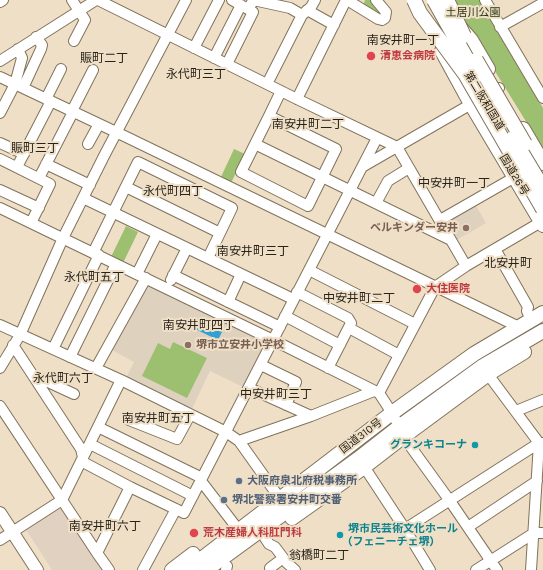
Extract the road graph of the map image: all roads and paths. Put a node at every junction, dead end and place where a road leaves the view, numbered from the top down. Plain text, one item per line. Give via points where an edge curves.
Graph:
1 (3, 0) edge
2 (72, 0) edge
3 (97, 0) edge
4 (186, 0) edge
5 (219, 0) edge
6 (314, 0) edge
7 (347, 0) edge
8 (376, 0) edge
9 (413, 0) edge
10 (424, 0) edge
11 (428, 0) edge
12 (434, 0) edge
13 (440, 0) edge
14 (447, 0) edge
15 (484, 0) edge
16 (0, 2) edge
17 (543, 3) edge
18 (240, 5) edge
19 (79, 10) junction
20 (304, 13) junction
21 (334, 25) junction
22 (500, 27) junction
23 (168, 35) junction
24 (36, 37) junction
25 (75, 41) dead end
26 (194, 48) junction
27 (18, 49) junction
28 (214, 58) junction
29 (0, 60) edge
30 (227, 64) junction
31 (60, 69) dead end
32 (93, 70) dead end
33 (455, 74) junction
34 (0, 77) edge
35 (267, 84) junction
36 (19, 86) junction
37 (495, 90) junction
38 (281, 91) junction
39 (543, 98) edge
40 (297, 99) junction
41 (48, 100) junction
42 (471, 104) junction
43 (73, 111) junction
44 (0, 113) edge
45 (269, 116) junction
46 (99, 124) junction
47 (116, 132) junction
48 (377, 138) junction
49 (0, 143) edge
50 (88, 144) dead end
51 (255, 144) junction
52 (397, 147) junction
53 (24, 154) junction
54 (0, 159) edge
55 (543, 163) edge
56 (46, 164) junction
57 (362, 167) junction
58 (16, 168) junction
59 (409, 168) junction
60 (543, 174) edge
61 (322, 177) junction
62 (515, 177) junction
63 (39, 178) junction
64 (543, 181) edge
65 (90, 185) junction
66 (126, 187) junction
67 (543, 188) edge
68 (0, 190) edge
69 (350, 190) junction
70 (83, 198) junction
71 (376, 203) junction
72 (543, 203) edge
73 (0, 208) edge
74 (39, 208) junction
75 (113, 213) junction
76 (542, 219) edge
77 (440, 220) junction
78 (31, 223) junction
79 (220, 233) junction
80 (156, 234) junction
81 (328, 235) junction
82 (63, 238) junction
83 (452, 240) junction
84 (187, 248) junction
85 (495, 249) junction
86 (96, 254) junction
87 (208, 258) junction
88 (116, 264) junction
89 (466, 266) junction
90 (309, 270) junction
91 (241, 274) junction
92 (173, 275) junction
93 (142, 276) junction
94 (435, 287) junction
95 (167, 288) junction
96 (295, 296) junction
97 (228, 302) junction
98 (285, 316) junction
99 (537, 316) edge
100 (415, 324) junction
101 (0, 325) edge
102 (280, 327) junction
103 (349, 328) junction
104 (519, 328) junction
105 (543, 331) edge
106 (20, 335) junction
107 (273, 340) junction
108 (543, 341) edge
109 (14, 345) junction
110 (340, 345) junction
111 (53, 349) junction
112 (474, 354) junction
113 (399, 355) junction
114 (70, 357) junction
115 (261, 365) junction
116 (0, 368) edge
117 (96, 368) junction
118 (328, 368) junction
119 (485, 370) junction
120 (33, 375) junction
121 (121, 380) junction
122 (249, 388) junction
123 (376, 392) junction
124 (74, 394) dead end
125 (543, 400) edge
126 (286, 405) junction
127 (0, 406) edge
128 (516, 411) junction
129 (392, 413) junction
130 (190, 415) junction
131 (311, 416) junction
132 (129, 420) dead end
133 (98, 427) junction
134 (402, 431) junction
135 (226, 432) junction
136 (239, 442) junction
137 (541, 443) edge
138 (90, 444) junction
139 (82, 459) junction
140 (328, 462) junction
141 (361, 463) junction
142 (336, 474) junction
143 (201, 480) junction
144 (537, 481) junction
145 (130, 487) junction
146 (276, 493) junction
147 (192, 496) junction
148 (62, 500) junction
149 (450, 501) junction
150 (180, 511) junction
151 (0, 513) edge
152 (299, 513) junction
153 (234, 524) junction
154 (468, 527) junction
155 (405, 529) junction
156 (13, 532) junction
157 (539, 533) edge
158 (0, 540) edge
159 (267, 541) junction
160 (97, 553) junction
161 (490, 560) junction
162 (281, 566) edge
163 (270, 568) dead end
164 (225, 569) edge
165 (37, 570) edge
166 (109, 570) edge
167 (143, 570) edge
168 (172, 570) edge
169 (186, 570) edge
170 (206, 570) edge
171 (295, 570) edge
172 (430, 570) edge
173 (476, 570) edge
174 (497, 570) edge
175 (531, 570) edge

1 - 16 street
2 - 19 street
3 - 19 street
3 - 23 street
4 - 23 street
5 - 26 street
6 - 20 street
7 - 8 street via 382,20 386,12
7 - 21 street
9 - 33 highway, 国道26号
9 - 76 highway, bridge via 465,74
10 - 72 highway, 第二阪和国道, bridge
11 - 33 highway via 457,50
12 - 67 highway, 第二阪和国道, bridge via 480,84
13 - 37 highway via 471,40
14 - 60 highway, bridge via 479,66
15 - 22 street
17 - 22 street
18 - 20 street via 258,1
18 - 28 street
18 - 30 street via 254,12
19 - 24 street
19 - 25 street via 85,20
20 - 21 street
20 - 35 street
21 - 40 street
22 - 39 street
23 - 26 street
23 - 47 street
24 - 27 street
24 - 36 street via 42,44 42,49
26 - 28 street
27 - 29 street
27 - 36 street via 22,58
28 - 30 street
30 - 35 street
31 - 41 street
32 - 43 street
33 - 42 highway, 国道26号
34 - 36 street
35 - 38 street
36 - 41 street
36 - 44 street
37 - 42 street
37 - 55 highway
37 - 64 highway, 国道26号
38 - 40 street
38 - 45 street
40 - 48 street
41 - 43 street
41 - 53 street
42 - 52 street
42 - 62 highway, 国道26号
43 - 46 street
43 - 56 street
45 - 51 street
45 - 61 street via 336,149
46 - 47 street
46 - 50 street
47 - 65 street
47 - 81 street
48 - 52 street
48 - 57 street
49 - 53 street
51 - 61 street
51 - 61 street via 241,172 308,206
52 - 57 street
52 - 59 street
53 - 58 street
54 - 58 street
56 - 63 street
56 - 65 street
57 - 69 street
58 - 63 street
59 - 71 street via 388,181
59 - 77 street
61 - 69 street
62 - 76 highway, 国道26号
62 - 77 street
63 - 74 street via 50,184
65 - 70 street
66 - 75 street
66 - 79 street
66 - 79 street via 138,162 232,208
68 - 74 street
69 - 71 street
69 - 81 street
70 - 75 street
70 - 82 street
71 - 83 street
73 - 78 street
74 - 78 street
75 - 80 street
75 - 86 street
76 - 85 street
77 - 83 street
78 - 82 street
79 - 87 street
80 - 84 street
80 - 93 street
81 - 90 street
81 - 94 street
82 - 86 street
82 - 106 street
83 - 89 street
84 - 87 street
84 - 92 street
85 - 89 street
85 - 99 street via 528,306 527,311
86 - 88 street
86 - 111 street
87 - 91 street
88 - 93 street
88 - 114 street
89 - 94 street
90 - 96 street
90 - 100 street
91 - 96 street
91 - 97 street
92 - 95 street
92 - 97 street
93 - 95 street
93 - 117 street
94 - 100 street
94 - 104 street
95 - 107 street
96 - 98 street
96 - 103 street via 348,318 351,324
97 - 102 street
98 - 102 street
98 - 110 street
99 - 104 highway, 国道310号
100 - 113 street
101 - 106 street
102 - 107 street
103 - 110 street
103 - 113 street
104 - 112 highway, 国道310号
105 - 119 highway
106 - 109 street
106 - 111 street
107 - 115 street
107 - 118 street
108 - 119 highway
109 - 116 street
109 - 120 street
110 - 118 street
111 - 114 street
112 - 119 street
112 - 129 highway, 国道310号
113 - 123 street
114 - 117 street
115 - 122 street
115 - 126 street via 296,382
117 - 121 street
118 - 123 street
119 - 128 street
119 - 134 highway
120 - 124 street
120 - 139 street via 81,449
121 - 130 street
121 - 133 street
122 - 126 street
122 - 135 street
123 - 129 street
123 - 131 street
125 - 128 street
126 - 131 street
127 - 148 street
128 - 137 street
129 - 134 street
129 - 140 highway, 国道310号
130 - 132 street via 177,439
130 - 135 street
131 - 136 street
133 - 138 street
133 - 143 street
134 - 141 highway
134 - 149 street
135 - 136 street
135 - 143 street
136 - 146 street
137 - 144 street
137 - 149 street
138 - 139 street
138 - 147 street
139 - 145 street
139 - 148 street
140 - 146 highway via 302,473
140 - 169 highway, 国道310号
141 - 142 highway, 国道310号
141 - 152 highway
141 - 155 street
142 - 152 highway
142 - 170 highway, 国道310号
143 - 147 street
143 - 153 street
144 - 154 street
144 - 157 street
145 - 150 street
145 - 160 street
146 - 153 highway
147 - 150 street
148 - 156 street
148 - 160 street
149 - 154 street
149 - 155 street
150 - 167 street
151 - 156 main road
152 - 159 highway
153 - 168 highway
154 - 161 street
155 - 172 street
156 - 158 street
156 - 165 main road
157 - 161 street
157 - 175 street
159 - 162 street via 270,551
159 - 164 highway
159 - 171 street
160 - 166 street
161 - 173 street
161 - 174 street
162 - 163 street

